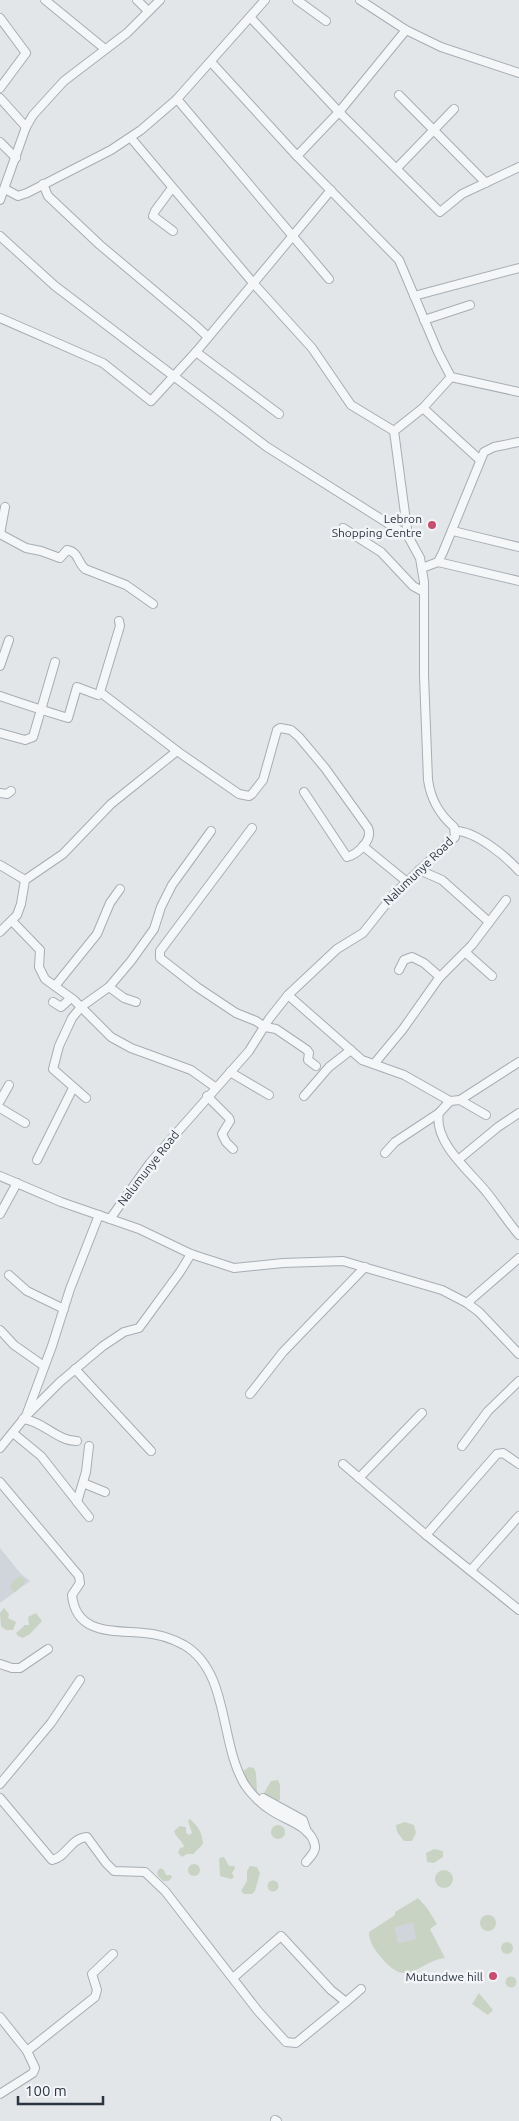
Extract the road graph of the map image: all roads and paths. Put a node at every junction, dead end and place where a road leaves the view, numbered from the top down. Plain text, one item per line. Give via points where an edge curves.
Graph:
1 (45, 0) edge
2 (137, 0) edge
3 (160, 0) edge
4 (265, 0) edge
5 (297, 0) edge
6 (360, 0) edge
7 (148, 11) junction
8 (250, 16) junction
9 (0, 18) edge
10 (326, 21) dead end
11 (406, 30) junction
12 (105, 49) junction
13 (211, 62) junction
14 (519, 73) edge
15 (0, 88) edge
16 (398, 95) dead end
17 (0, 98) edge
18 (177, 99) junction
19 (454, 109) dead end
20 (339, 112) junction
21 (26, 127) junction
22 (435, 130) junction
23 (131, 138) junction
24 (0, 142) edge
25 (297, 156) junction
26 (16, 158) junction
27 (519, 167) edge
28 (397, 168) junction
29 (486, 183) junction
30 (43, 184) junction
31 (172, 188) junction
32 (5, 189) junction
33 (331, 190) junction
34 (0, 200) edge
35 (173, 231) dead end
36 (0, 236) edge
37 (294, 236) junction
38 (519, 268) edge
39 (329, 279) dead end
40 (254, 284) junction
41 (414, 296) junction
42 (470, 305) dead end
43 (0, 318) edge
44 (424, 320) junction
45 (208, 337) junction
46 (196, 352) junction
47 (173, 376) junction
48 (452, 377) junction
49 (519, 392) edge
50 (423, 408) junction
51 (279, 414) dead end
52 (394, 432) junction
53 (519, 442) edge
54 (480, 460) junction
55 (5, 507) dead end
56 (343, 528) dead end
57 (453, 531) junction
58 (408, 536) junction
59 (519, 546) edge
60 (438, 562) junction
61 (422, 568) junction
62 (519, 581) edge
63 (424, 592) junction
64 (153, 604) dead end
65 (118, 621) dead end
66 (9, 640) dead end
67 (55, 662) dead end
68 (0, 666) edge
69 (98, 695) dead end
70 (0, 696) edge
71 (41, 710) junction
72 (0, 733) edge
73 (177, 751) junction
74 (11, 791) dead end
75 (304, 792) dead end
76 (0, 793) edge
77 (252, 828) dead end
78 (211, 831) dead end
79 (456, 832) junction
80 (363, 846) junction
81 (0, 865) edge
82 (419, 870) junction
83 (519, 871) edge
84 (25, 880) junction
85 (407, 882) junction
86 (120, 889) dead end
87 (506, 900) dead end
88 (12, 921) junction
89 (489, 922) junction
90 (0, 932) edge
91 (465, 952) junction
92 (399, 970) dead end
93 (440, 976) junction
94 (492, 976) dead end
95 (55, 986) junction
96 (109, 987) junction
97 (288, 995) junction
98 (71, 998) junction
99 (53, 1002) dead end
100 (136, 1002) dead end
101 (81, 1007) junction
102 (265, 1027) junction
103 (351, 1050) junction
104 (519, 1062) edge
105 (374, 1064) junction
106 (316, 1066) dead end
107 (230, 1072) junction
108 (9, 1085) dead end
109 (215, 1087) junction
110 (73, 1088) junction
111 (269, 1095) dead end
112 (207, 1096) junction
113 (304, 1096) dead end
114 (86, 1098) dead end
115 (460, 1100) junction
116 (0, 1101) edge
117 (450, 1101) junction
118 (0, 1108) edge
119 (439, 1113) junction
120 (519, 1113) edge
121 (486, 1114) dead end
122 (25, 1123) dead end
123 (233, 1149) dead end
124 (385, 1153) dead end
125 (37, 1160) dead end
126 (458, 1160) junction
127 (0, 1176) edge
128 (17, 1184) junction
129 (0, 1214) edge
130 (99, 1215) junction
131 (110, 1218) junction
132 (519, 1235) edge
133 (191, 1254) junction
134 (519, 1258) edge
135 (365, 1267) junction
136 (9, 1275) dead end
137 (467, 1303) junction
138 (64, 1308) junction
139 (0, 1330) edge
140 (519, 1354) edge
141 (44, 1366) junction
142 (75, 1369) junction
143 (519, 1381) edge
144 (250, 1394) dead end
145 (422, 1413) dead end
146 (24, 1417) junction
147 (13, 1433) junction
148 (77, 1441) dead end
149 (89, 1446) dead end
150 (462, 1446) dead end
151 (0, 1448) edge
152 (151, 1452) dead end
153 (344, 1464) dead end
154 (519, 1464) edge
155 (359, 1478) junction
156 (0, 1482) edge
157 (83, 1483) junction
158 (105, 1492) dead end
159 (77, 1502) junction
160 (519, 1516) edge
161 (89, 1517) dead end
162 (426, 1535) junction
163 (471, 1570) junction
164 (518, 1607) edge
165 (48, 1649) dead end
166 (0, 1664) edge
167 (80, 1680) dead end
168 (0, 1784) edge
169 (0, 1798) edge
170 (306, 1862) dead end
171 (113, 1954) dead end
172 (233, 1978) junction
173 (361, 1990) dead end
174 (346, 2002) junction
175 (0, 2017) edge
176 (27, 2051) junction
177 (0, 2094) edge

1 - 12 street
2 - 7 street
3 - 7 street
4 - 8 street
5 - 10 street
6 - 11 street
7 - 12 street via 127,33
8 - 13 street
8 - 20 street
9 - 15 street via 26,53
11 - 14 street via 441,47
11 - 20 street
12 - 21 street via 54,90
13 - 18 street
13 - 25 street
16 - 22 street
17 - 21 street
18 - 23 street
18 - 37 street
19 - 22 street
20 - 25 street
20 - 28 street
21 - 26 street
22 - 28 street
22 - 29 street
23 - 30 street
23 - 31 street
24 - 26 street
25 - 33 street
26 - 32 street
27 - 29 street
28 - 29 street via 440,212 457,198
30 - 32 street via 18,196
30 - 45 street via 48,196 100,245
31 - 35 street via 153,216
31 - 40 street
32 - 34 street
33 - 37 street
33 - 41 street via 399,260
36 - 47 street via 55,286
37 - 39 street
37 - 40 street
38 - 41 street
40 - 45 street
40 - 52 street via 312,348 351,405
41 - 44 street
42 - 44 street
43 - 47 street via 103,363 151,401
44 - 48 street
45 - 46 street
46 - 47 street
46 - 51 street
47 - 58 street via 267,447
48 - 49 street
48 - 50 street
50 - 52 street
50 - 54 street
52 - 58 street, Nalumunye Road
53 - 54 street via 487,449
54 - 57 street
55 - 64 street via 0,534 26,548 60,558 67,550 72,551 85,569 126,586
56 - 63 street via 381,552 413,586
57 - 59 street
57 - 60 street
58 - 61 street, Nalumunye Road
60 - 61 street
60 - 62 street
61 - 63 street, Nalumunye Road
63 - 79 street, Nalumunye Road via 428,780 436,806
65 - 73 street via 120,626 100,692
66 - 68 street
67 - 71 street
69 - 71 street via 77,687 68,718
70 - 71 street
71 - 72 street via 30,740
73 - 80 street via 239,794 249,796 262,780 277,730 291,730 325,768 368,828 369,837
73 - 84 street via 104,810 63,854
74 - 76 street
75 - 80 street via 347,857
77 - 102 street via 160,954 162,961 212,998
78 - 96 street via 172,884 154,929
79 - 82 street, Nalumunye Road via 454,840
79 - 83 street via 474,835
80 - 85 street
81 - 84 street
82 - 85 street, Nalumunye Road
82 - 89 street via 442,880
84 - 88 street via 21,904
85 - 97 street, Nalumunye Road via 385,903 363,933 337,949
86 - 95 street via 110,903 97,934
87 - 89 street
88 - 90 street
88 - 95 street via 38,947 41,954 39,967 45,979
89 - 91 street
91 - 93 street
91 - 94 street
92 - 93 street via 404,960 412,956
93 - 105 street
95 - 98 street
96 - 100 street
96 - 101 street
97 - 102 street, Nalumunye Road
97 - 103 street
98 - 99 street via 62,1007
98 - 101 street
101 - 109 street via 119,1042 191,1070
101 - 110 street via 65,1031 53,1065 54,1072
102 - 106 street via 276,1029 307,1050 308,1060
102 - 107 street, Nalumunye Road
103 - 105 street via 362,1060
103 - 113 street via 329,1067
104 - 115 street
105 - 117 street via 404,1075
107 - 109 street, Nalumunye Road
107 - 111 street
108 - 116 street
109 - 112 street, Nalumunye Road
110 - 114 street
110 - 125 street
112 - 123 street via 229,1118 222,1134
112 - 131 street, Nalumunye Road via 150,1163
115 - 117 street
115 - 121 street
117 - 119 street
118 - 122 street
119 - 124 street
119 - 126 street via 439,1128
120 - 126 street
126 - 132 street
127 - 128 street
128 - 129 street
128 - 130 street
130 - 131 street
130 - 138 street
131 - 133 street
133 - 135 street via 239,1268 336,1261
133 - 142 street via 139,1328 124,1332
134 - 137 street
135 - 137 street via 442,1290
135 - 144 street via 283,1352
136 - 138 street via 27,1291
137 - 140 street
138 - 141 street
139 - 141 street via 14,1345
141 - 146 street
142 - 146 street
142 - 152 street
143 - 150 street via 488,1411
145 - 155 street
146 - 147 street
146 - 148 street
147 - 151 street
147 - 159 street via 41,1456
149 - 157 street
153 - 155 street
154 - 162 street via 503,1453 497,1454
155 - 162 street
156 - 170 street via 79,1576 80,1583 72,1595 76,1610 82,1617 104,1631 168,1637 199,1658 212,1677 232,1755 246,1787 272,1811 307,1832 315,1846
157 - 158 street
157 - 159 street
159 - 161 street
160 - 163 street
162 - 163 street
163 - 164 street
165 - 166 street via 20,1668
167 - 168 street via 51,1723
169 - 172 street via 52,1860 77,1839 87,1837 114,1870 142,1871 150,1876
171 - 176 street via 92,1974 97,1990 95,1997
172 - 174 street via 281,1936
172 - 174 street via 282,2039 289,2043 296,2043
173 - 174 street
175 - 176 street
176 - 177 street via 35,2070

